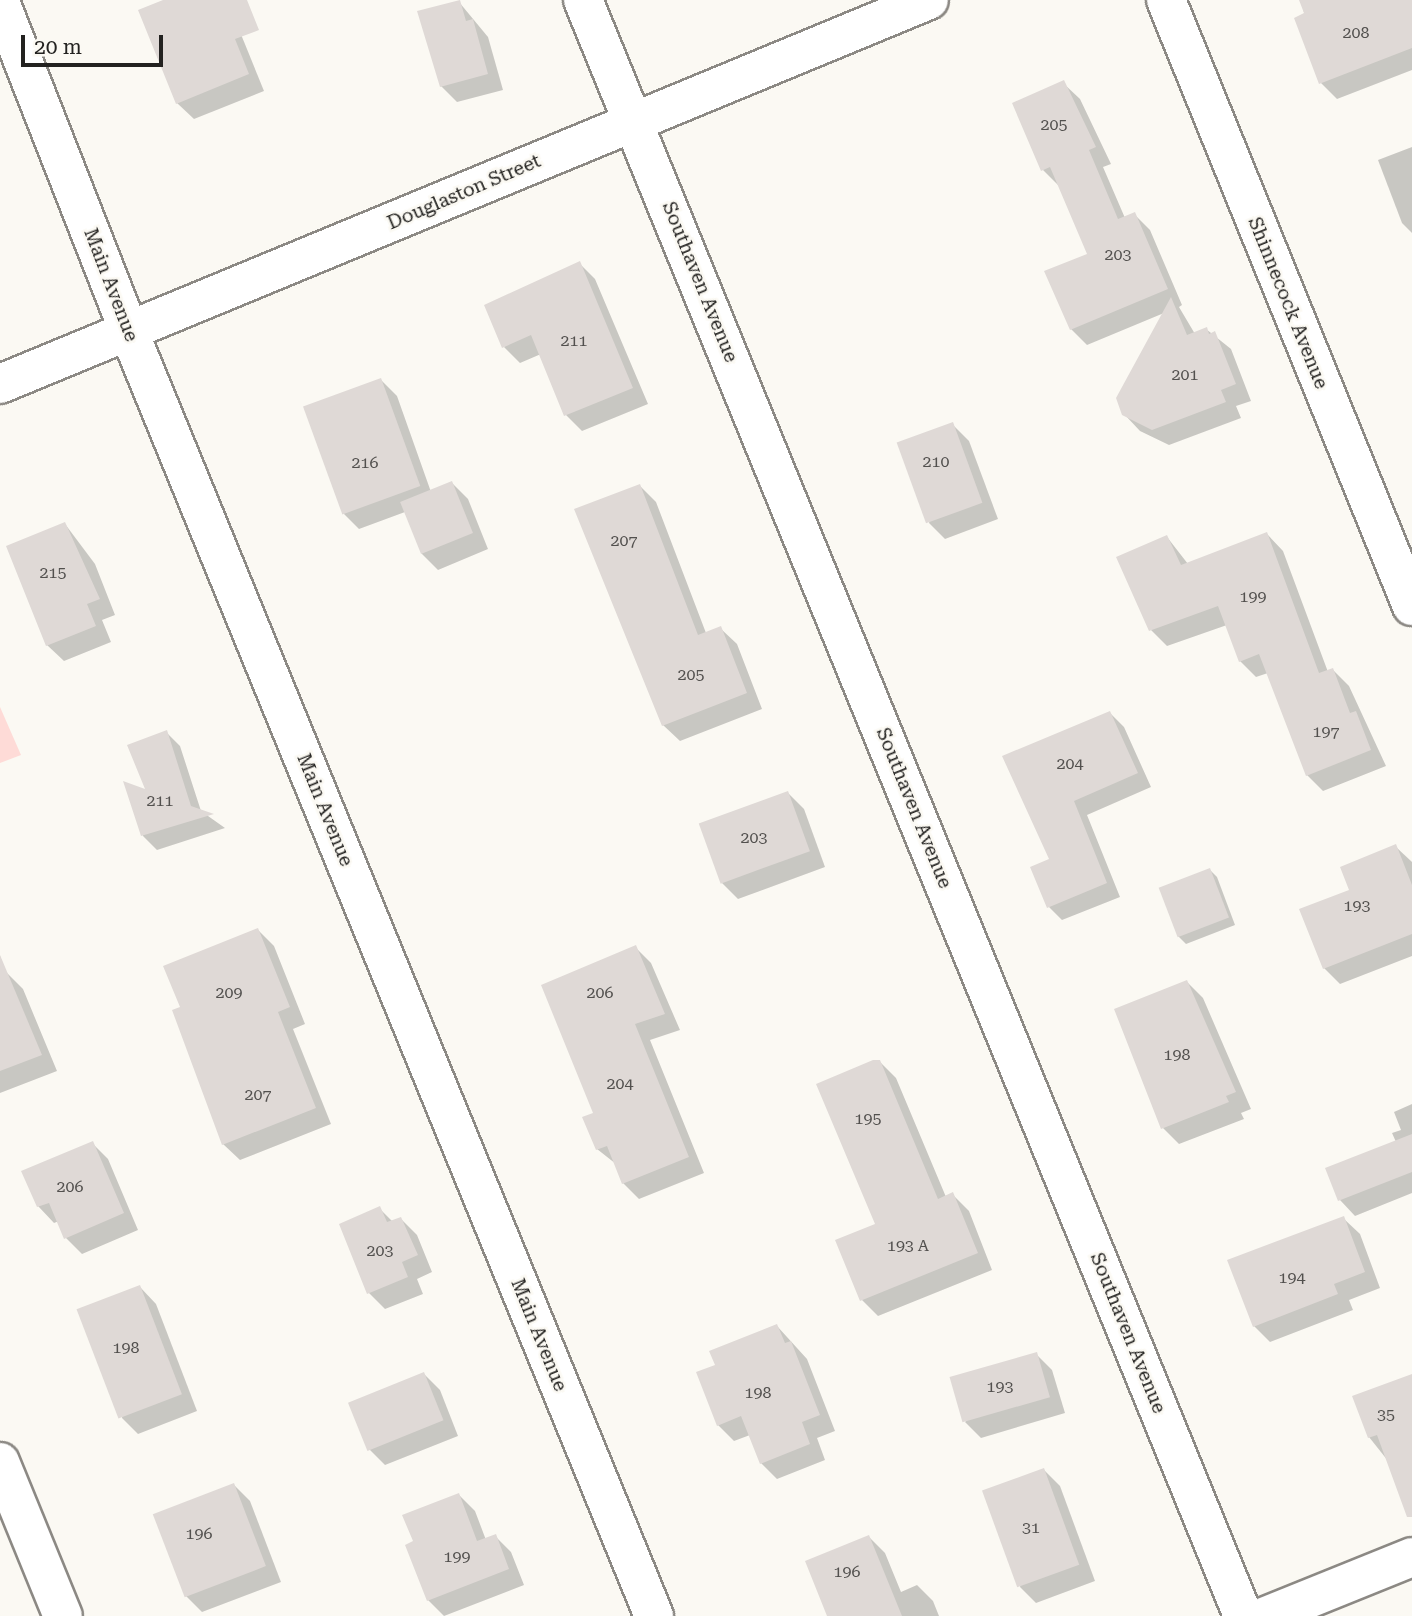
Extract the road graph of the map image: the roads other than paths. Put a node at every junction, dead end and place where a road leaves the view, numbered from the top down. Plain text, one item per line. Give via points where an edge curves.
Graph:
1 (583, 0) edge
2 (929, 0) edge
3 (1166, 0) edge
4 (0, 2) edge
5 (635, 121) junction
6 (129, 332) junction
7 (0, 384) edge
8 (1412, 606) edge
9 (0, 1462) edge
10 (1412, 1557) edge
11 (63, 1616) edge
12 (654, 1616) edge
13 (1243, 1616) edge
14 (1266, 1616) edge

1 - 5 street, Southaven Avenue
2 - 5 street, Douglaston Street
3 - 8 street, Shinnecock Avenue
4 - 6 street, Main Avenue
5 - 6 street, Douglaston Street
5 - 13 street, Southaven Avenue
6 - 7 street, Douglaston Street
6 - 12 street, Main Avenue
9 - 11 street
10 - 14 street

